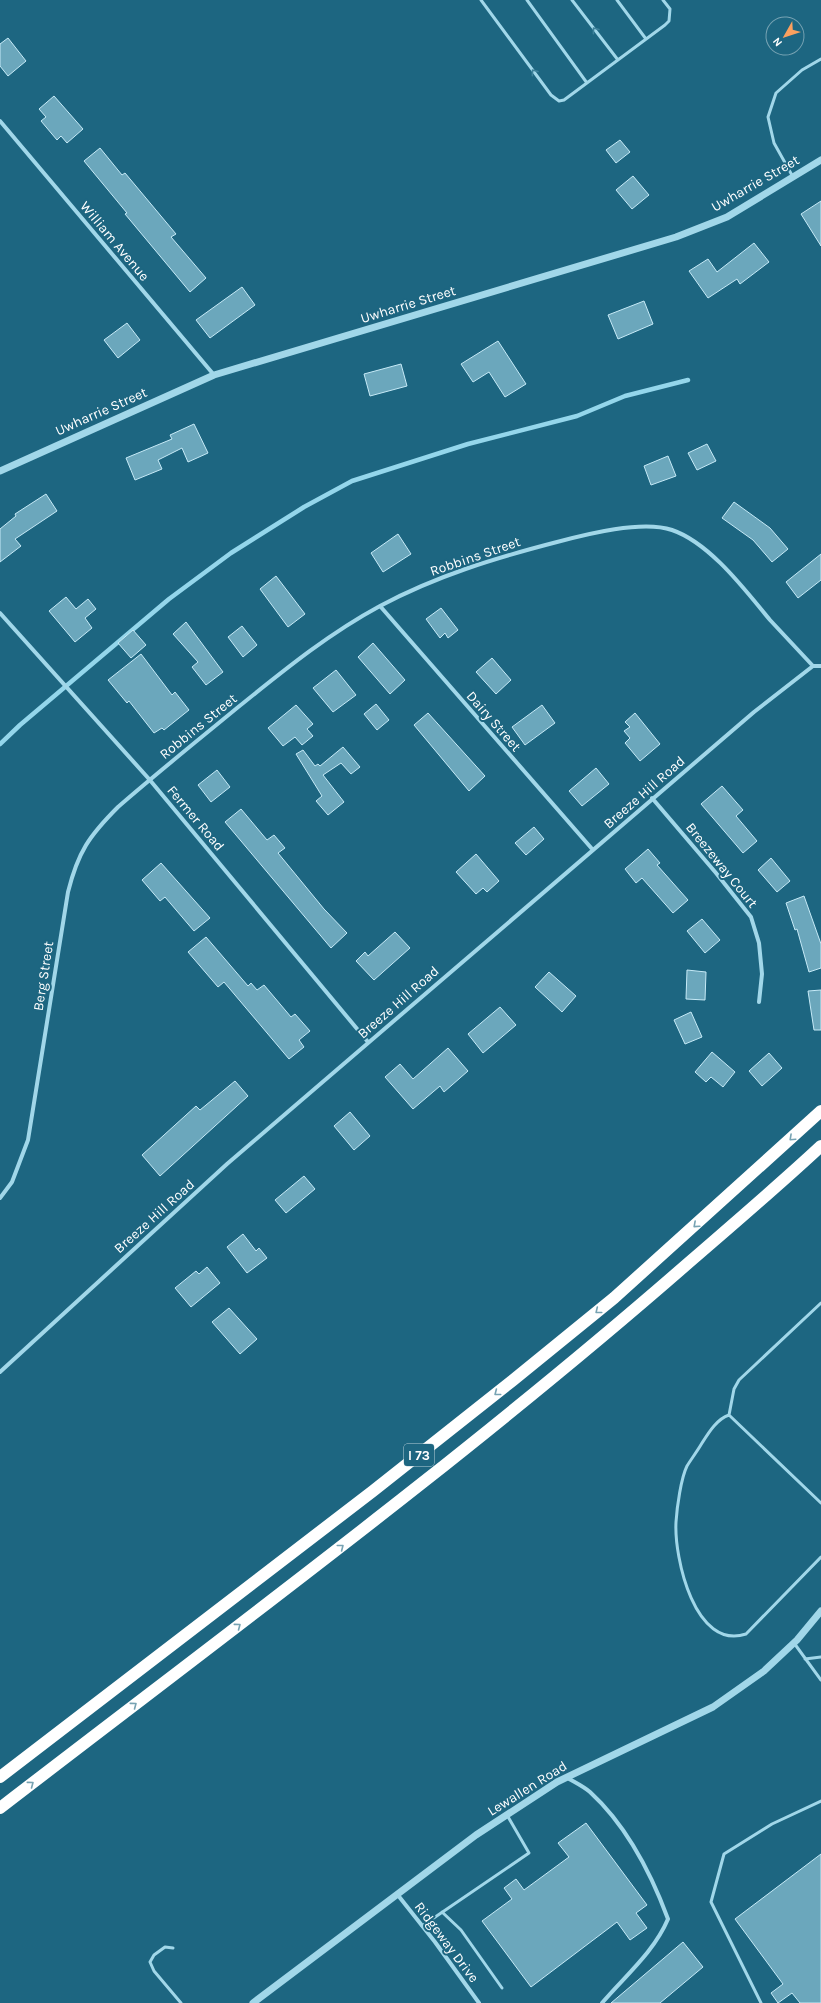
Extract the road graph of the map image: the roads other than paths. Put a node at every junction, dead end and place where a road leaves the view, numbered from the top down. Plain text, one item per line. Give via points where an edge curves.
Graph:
1 (481, 0) edge
2 (527, 0) edge
3 (572, 0) edge
4 (617, 0) edge
5 (663, 0) edge
6 (646, 39) junction
7 (821, 59) edge
8 (618, 60) junction
9 (587, 83) junction
10 (0, 121) edge
11 (821, 160) edge
12 (793, 177) junction
13 (214, 375) junction
14 (0, 471) edge
15 (380, 606) junction
16 (0, 614) edge
17 (813, 666) junction
18 (821, 666) edge
19 (150, 779) junction
20 (652, 798) junction
21 (593, 850) junction
22 (759, 1002) dead end
23 (368, 1042) junction
24 (821, 1111) edge
25 (821, 1146) edge
26 (0, 1198) edge
27 (821, 1303) edge
28 (0, 1372) edge
29 (729, 1415) junction
30 (821, 1503) edge
31 (821, 1557) edge
32 (821, 1612) edge
33 (794, 1643) junction
34 (821, 1657) edge
35 (806, 1659) junction
36 (821, 1680) edge
37 (0, 1777) edge
38 (566, 1777) junction
39 (821, 1801) edge
40 (0, 1808) edge
41 (507, 1815) junction
42 (397, 1894) junction
43 (442, 1912) junction
44 (422, 1926) junction
45 (173, 1948) dead end
46 (502, 1988) dead end
47 (181, 2003) edge
48 (254, 2003) edge
49 (479, 2003) edge
50 (602, 2003) edge
51 (761, 2003) edge

9 -> 1 lane via 564,100 559,101 551,96
2 - 9 lane
8 -> 3 lane
4 - 6 lane
5 - 6 lane via 670,10 669,21
6 - 8 lane
7 - 12 lane via 802,70 776,93 768,117 774,143
8 - 9 lane
10 - 13 street, William Avenue
11 - 12 street, Uwharrie Street
12 - 13 street, Uwharrie Street via 727,217 676,237
13 - 14 street, Uwharrie Street
15 - 17 street, Robbins Street via 453,573 497,558 597,533 653,528 672,530 703,547
15 - 19 street, Robbins Street via 319,643
15 - 21 street, Dairy Street
16 - 19 street, Fermer Road
17 - 18 street
17 - 20 street, Breeze Hill Road
19 - 23 street, Fermer Road
19 - 26 street, Berg Street via 95,830 82,849 74,870 68,892 28,1140 12,1182
20 - 21 street, Breeze Hill Road
20 - 22 street, Breezeway Court via 751,917 759,943 762,974
21 - 23 street, Breeze Hill Road
23 - 28 street, Breeze Hill Road via 222,1169
24 -> 37 highway, I 73 via 614,1298 518,1376 373,1491
40 -> 25 highway, I 73 via 514,1412
27 - 29 lane via 739,1380 734,1389
29 - 30 lane
29 - 31 lane via 723,1417 710,1431 687,1467 680,1495 676,1523 680,1561 684,1582 699,1612 712,1630 727,1637 746,1634
32 - 33 street, Lewallen Road
33 - 35 lane
33 - 38 street, Lewallen Road via 764,1671 713,1707
34 - 35 lane
35 - 36 lane
38 - 41 street, Lewallen Road
38 - 50 street via 589,1791 617,1822 645,1866 668,1919 662,1932 640,1962
39 - 51 lane via 772,1824 724,1854 711,1902
41 - 42 street, Lewallen Road
41 - 43 lane via 528,1853
42 - 44 street, Ridgeway Drive
42 - 48 street, Lewallen Road
43 - 44 lane
43 - 46 lane via 460,1930
44 - 49 street, Ridgeway Drive
45 - 47 lane via 165,1947 154,1955 150,1962 154,1971

